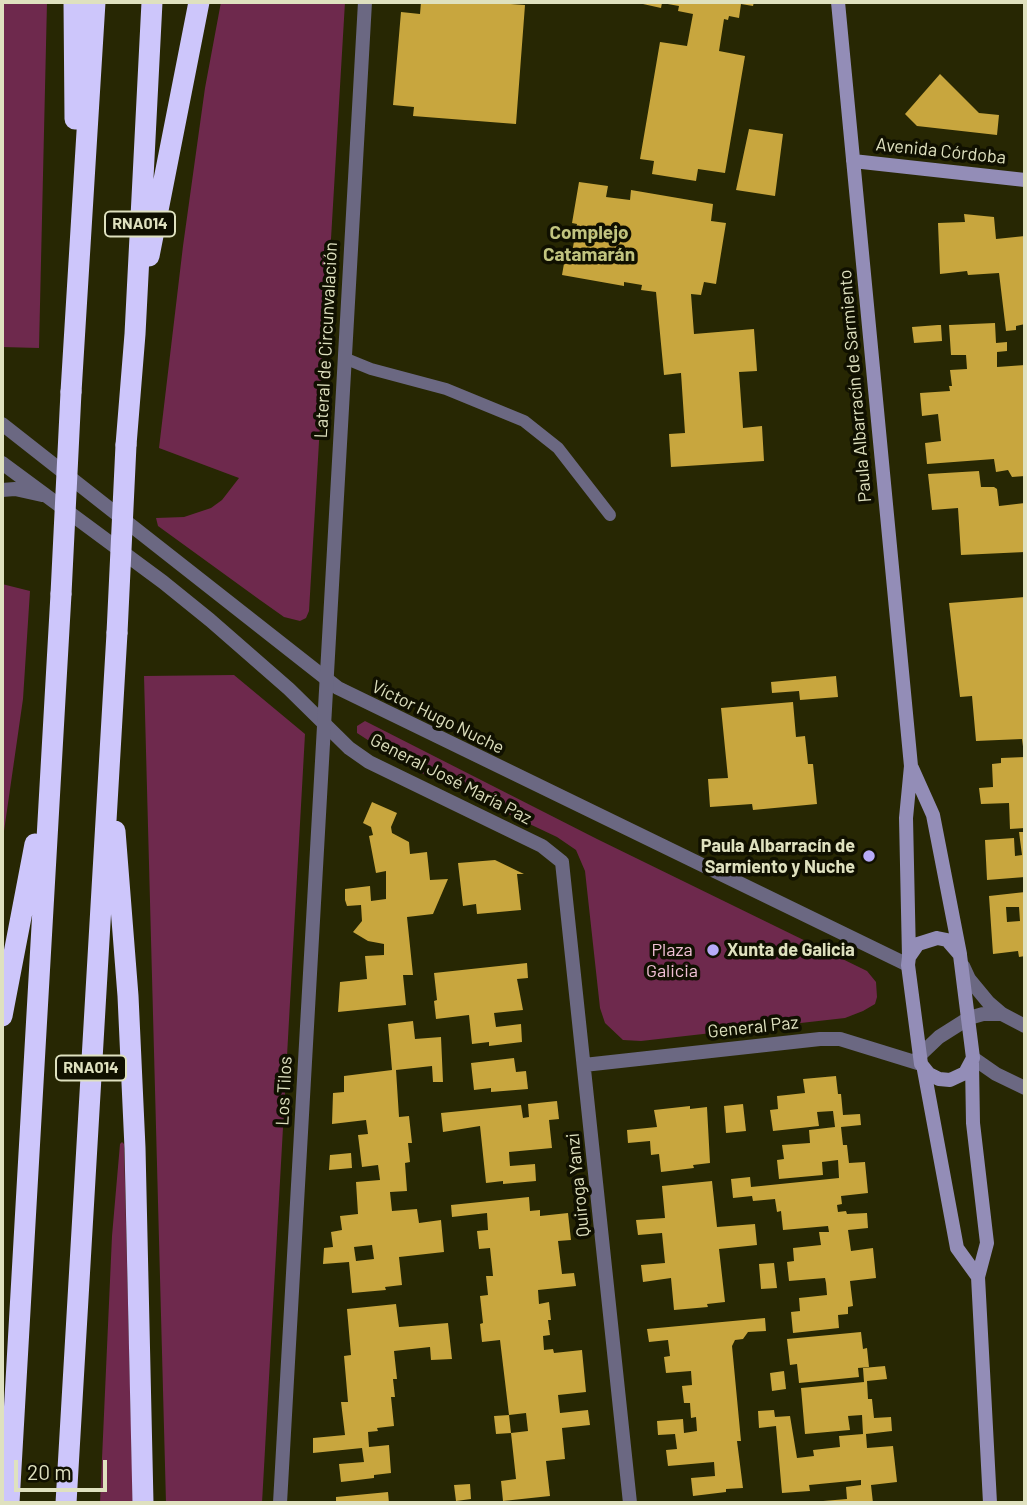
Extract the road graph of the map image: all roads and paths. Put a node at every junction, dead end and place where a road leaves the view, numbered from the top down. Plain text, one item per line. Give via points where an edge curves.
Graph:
1 (74, 2) edge
2 (95, 2) edge
3 (152, 2) edge
4 (199, 2) edge
5 (365, 2) edge
6 (838, 2) edge
7 (853, 161) junction
8 (1025, 180) edge
9 (77, 315) junction
10 (135, 334) junction
11 (344, 358) junction
12 (2, 424) edge
13 (2, 463) edge
14 (2, 490) edge
15 (49, 497) junction
16 (610, 514) dead end
17 (327, 680) junction
18 (325, 725) junction
19 (108, 762) junction
20 (51, 763) junction
21 (911, 766) junction
22 (562, 862) joint
23 (908, 961) junction
24 (962, 961) junction
25 (1002, 1014) junction
26 (2, 1016) edge
27 (969, 1018) junction
28 (1025, 1026) edge
29 (973, 1060) junction
30 (922, 1063) junction
31 (584, 1065) junction
32 (1025, 1088) edge
33 (978, 1277) junction
34 (9, 1503) edge
35 (66, 1503) edge
36 (143, 1503) edge
37 (280, 1503) edge
38 (630, 1503) edge
39 (990, 1503) edge

1 - 9 highway
2 - 9 highway, RNA014
3 - 10 highway, RNA014
4 - 10 highway
5 - 11 street, Lateral de Circunvalación
6 - 7 main road, Paula Albarracín de Sarmiento
7 - 8 main road, Avenida Córdoba
7 - 21 main road, Paula Albarracín de Sarmiento
9 - 20 highway, RNA014, bridge
10 - 19 highway, RNA014, bridge
11 - 16 lane via 446,389 524,421 558,448
11 - 17 street, Lateral de Circunvalación
12 - 17 street, Víctor Hugo Nuche
13 - 15 street
14 - 15 street
15 - 18 street via 210,620
17 - 18 street, Los Tilos
17 - 23 street, Víctor Hugo Nuche via 371,706
18 - 22 street, General José María Paz via 369,762 542,846
18 - 37 street, Los Tilos
19 - 35 highway, RNA014
19 - 36 highway via 128,996
20 - 26 highway
20 - 34 highway, RNA014
21 - 23 main road, Paula Albarracín de Sarmiento via 906,818
21 - 24 main road, Paula Albarracín de Sarmiento via 933,815
22 - 31 street, Quiroga Yanzi
23 - 24 main road via 918,944 937,938 947,940
23 - 30 main road, Paula Albarracín de Sarmiento
24 - 25 street via 976,988
24 - 27 main road, Paula Albarracín de Sarmiento
25 - 27 street
25 - 28 street
27 - 29 main road, Paula Albarracín de Sarmiento
27 - 30 street via 939,1037
29 - 30 main road via 965,1073 950,1080 939,1079
29 - 32 street
29 - 33 main road via 973,1123 987,1243
30 - 31 street, General Paz via 840,1039 820,1039
30 - 33 main road via 957,1248
31 - 38 street, Quiroga Yanzi
33 - 39 main road

